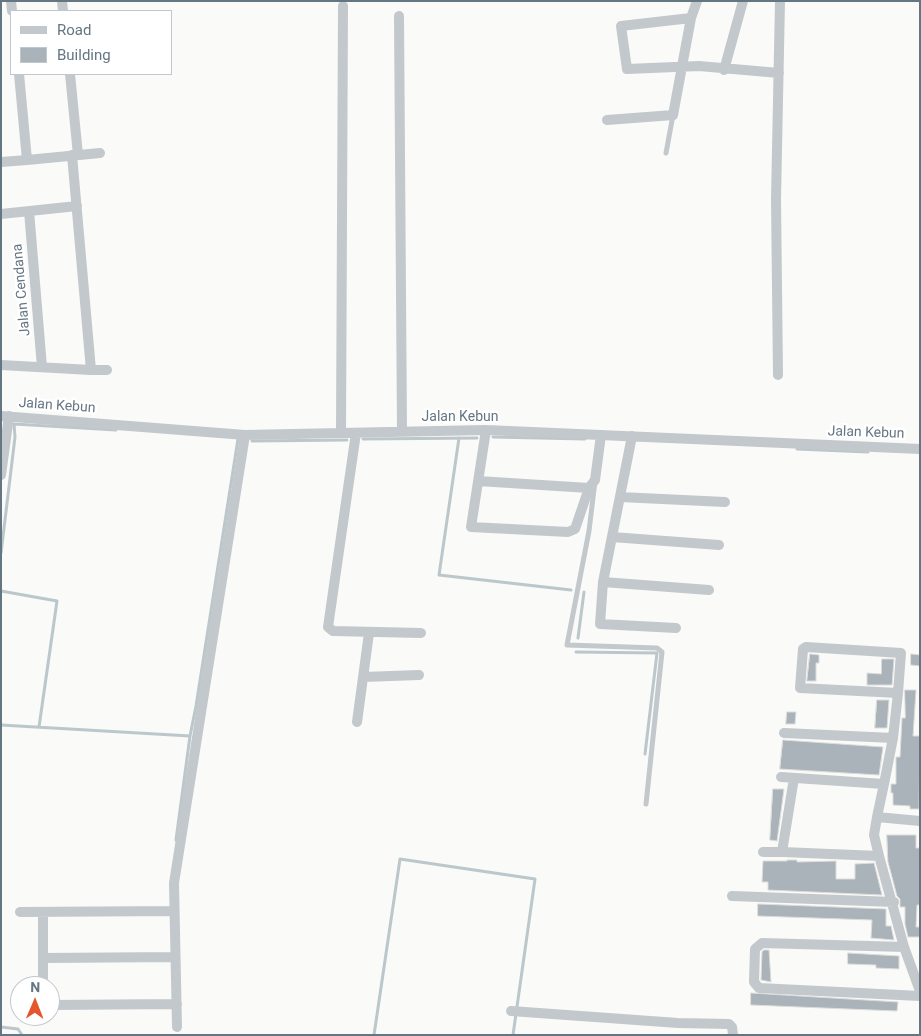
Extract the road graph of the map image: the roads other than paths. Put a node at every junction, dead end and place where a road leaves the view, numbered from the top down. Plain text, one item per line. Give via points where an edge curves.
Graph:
1 (697, 1) edge
2 (743, 1) edge
3 (780, 1) edge
4 (342, 6) dead end
5 (400, 16) dead end
6 (691, 18) junction
7 (683, 67) junction
8 (724, 70) junction
9 (779, 73) junction
10 (18, 75) edge
11 (70, 75) edge
12 (674, 115) junction
13 (607, 120) dead end
14 (100, 153) dead end
15 (666, 153) dead end
16 (75, 155) junction
17 (27, 160) junction
18 (1, 162) edge
19 (77, 206) junction
20 (29, 211) junction
21 (1, 214) edge
22 (1, 365) edge
23 (42, 367) junction
24 (91, 370) junction
25 (107, 370) dead end
26 (778, 375) dead end
27 (5, 416) edge
28 (486, 430) junction
29 (402, 431) junction
30 (342, 432) junction
31 (356, 433) junction
32 (601, 434) junction
33 (245, 435) junction
34 (632, 436) junction
35 (920, 449) edge
36 (1, 475) edge
37 (478, 481) junction
38 (592, 484) junction
39 (620, 497) junction
40 (725, 502) dead end
41 (612, 537) junction
42 (719, 545) dead end
43 (603, 582) junction
44 (709, 590) dead end
45 (676, 628) dead end
46 (369, 632) junction
47 (421, 633) dead end
48 (419, 674) dead end
49 (363, 677) junction
50 (898, 693) junction
51 (357, 722) dead end
52 (784, 733) dead end
53 (893, 738) junction
54 (781, 777) dead end
55 (794, 778) junction
56 (884, 784) junction
57 (646, 804) dead end
58 (877, 817) junction
59 (920, 821) edge
60 (763, 852) dead end
61 (782, 852) junction
62 (879, 856) junction
63 (732, 896) dead end
64 (894, 902) junction
65 (174, 911) junction
66 (20, 912) dead end
67 (43, 913) junction
68 (904, 947) junction
69 (44, 958) junction
70 (175, 958) junction
71 (43, 976) edge
72 (920, 991) edge
73 (920, 996) edge
74 (177, 1004) junction
75 (60, 1005) edge
76 (511, 1011) dead end
77 (177, 1027) dead end
78 (733, 1035) edge

1 - 6 street
2 - 8 street
3 - 9 street
4 - 30 street
5 - 29 street
6 - 7 street
6 - 7 street via 624,24 621,28 627,68
7 - 8 street
7 - 12 street
8 - 9 street
9 - 26 street via 776,199
10 - 17 street
11 - 16 street
12 - 13 street
12 - 15 lane
14 - 16 street
16 - 17 street
16 - 19 street
17 - 18 street
19 - 20 street
19 - 24 street
20 - 21 street
20 - 23 street, Jalan Cendana
22 - 23 street
23 - 24 street
24 - 25 street
27 - 33 street, Jalan Kebun
27 - 36 street
28 - 29 street, Jalan Kebun
28 - 32 street, Jalan Kebun
28 - 37 street
29 - 31 street, Jalan Kebun
30 - 31 street, Jalan Kebun
30 - 33 street, Jalan Kebun
31 - 46 street via 327,624 333,631
32 - 34 street, Jalan Kebun
32 - 38 street
33 - 65 street via 174,883
34 - 35 street, Jalan Kebun
34 - 39 street
37 - 38 street
37 - 38 street via 471,527 575,529
38 - 57 lane via 596,491 567,646 657,648 662,652
39 - 40 street
39 - 41 street
41 - 42 street
41 - 43 street
43 - 44 street
43 - 45 street via 602,626
46 - 47 street
46 - 49 street
48 - 49 street
49 - 51 street
50 - 50 street via 901,653 803,649 800,688
50 - 53 street
52 - 53 street
53 - 56 street
54 - 55 street
55 - 56 street
55 - 61 street
56 - 58 street
58 - 59 street
58 - 62 street via 874,835
60 - 61 street
61 - 62 street
62 - 64 street
63 - 64 street
64 - 68 street
65 - 67 street
65 - 70 street
66 - 67 street
67 - 69 street
68 - 72 street
68 - 73 street via 762,944 755,949 754,982 759,988
69 - 70 street
69 - 71 street
70 - 74 street
74 - 75 street
74 - 77 street
76 - 78 street via 678,1024 729,1024

